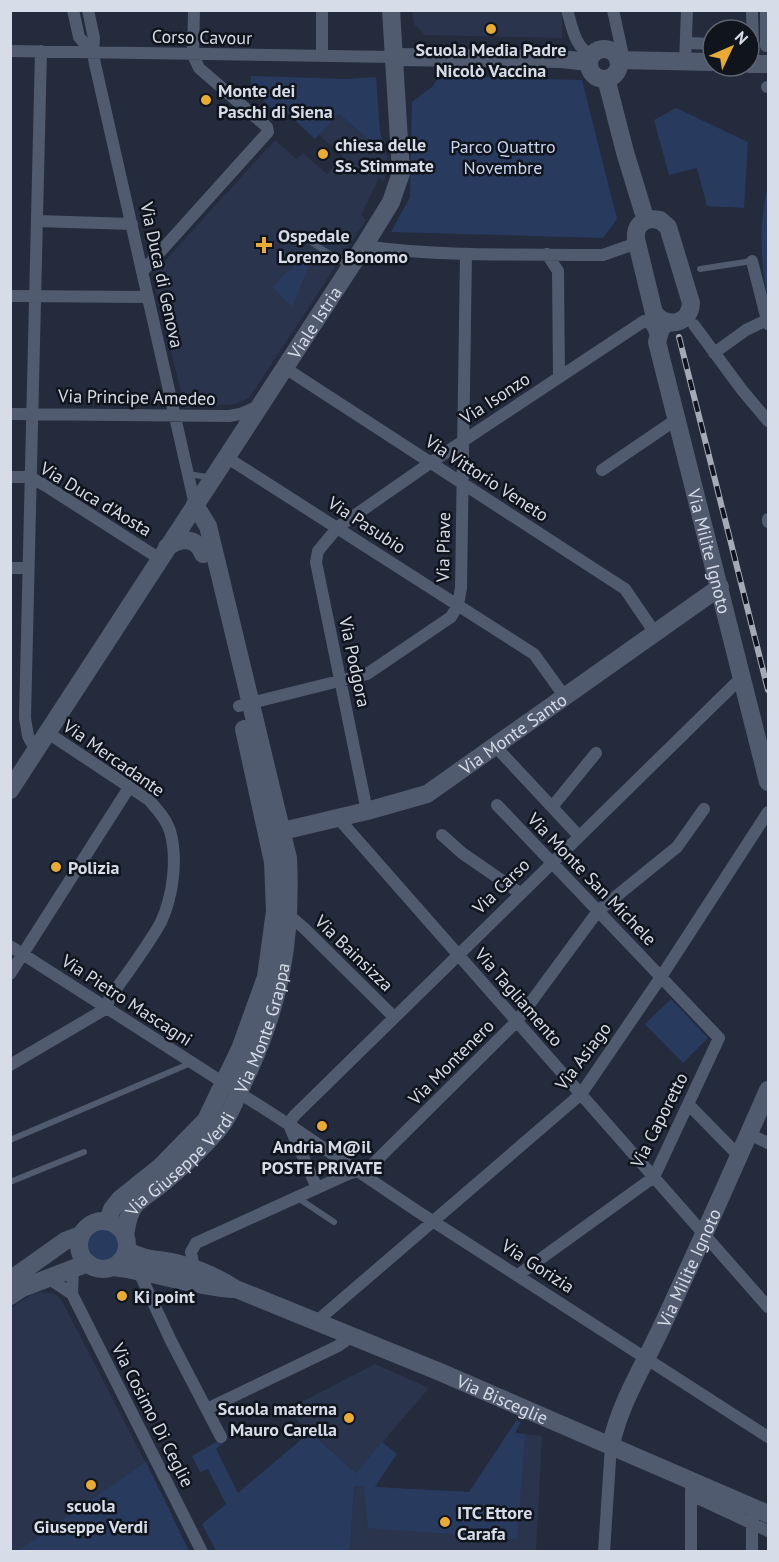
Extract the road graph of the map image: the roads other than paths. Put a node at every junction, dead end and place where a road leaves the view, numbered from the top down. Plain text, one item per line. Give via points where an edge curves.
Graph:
1 (73, 10) edge
2 (88, 10) edge
3 (194, 10) edge
4 (321, 10) edge
5 (391, 10) edge
6 (567, 10) edge
7 (613, 10) edge
8 (687, 10) edge
9 (766, 10) edge
10 (761, 40) edge
11 (687, 43) junction
12 (701, 44) edge
13 (10, 51) edge
14 (41, 51) junction
15 (93, 53) junction
16 (193, 55) junction
17 (322, 56) junction
18 (393, 57) junction
19 (591, 59) junction
20 (621, 60) junction
21 (685, 62) junction
22 (701, 62) edge
23 (608, 81) junction
24 (645, 217) junction
25 (37, 221) junction
26 (132, 224) junction
27 (308, 240) dead end
28 (637, 243) junction
29 (364, 246) junction
30 (466, 254) junction
31 (547, 254) junction
32 (752, 261) joint
33 (348, 266) junction
34 (700, 269) dead end
35 (142, 272) junction
36 (10, 296) edge
37 (35, 296) junction
38 (148, 297) junction
39 (669, 317) junction
40 (768, 322) edge
41 (714, 353) junction
42 (285, 368) junction
43 (559, 377) junction
44 (257, 406) junction
45 (10, 414) edge
46 (32, 414) junction
47 (174, 416) junction
48 (677, 419) junction
49 (768, 421) edge
50 (463, 441) junction
51 (226, 457) junction
52 (430, 463) junction
53 (602, 470) dead end
54 (187, 474) junction
55 (10, 477) edge
56 (30, 477) junction
57 (207, 477) junction
58 (463, 484) junction
59 (195, 505) junction
60 (338, 527) junction
61 (163, 553) junction
62 (203, 554) junction
63 (10, 568) edge
64 (28, 568) junction
65 (720, 587) junction
66 (458, 605) junction
67 (656, 633) junction
68 (742, 677) junction
69 (340, 681) junction
70 (564, 697) junction
71 (245, 704) junction
72 (48, 732) junction
73 (495, 746) junction
74 (36, 751) junction
75 (596, 753) dead end
76 (17, 773) edge
77 (768, 782) edge
78 (130, 786) junction
79 (10, 790) edge
80 (497, 805) dead end
81 (552, 807) junction
82 (704, 809) dead end
83 (367, 811) junction
84 (768, 812) edge
85 (338, 818) junction
86 (275, 833) junction
87 (442, 835) dead end
88 (579, 836) junction
89 (552, 862) junction
90 (520, 893) junction
91 (598, 911) junction
92 (289, 915) junction
93 (10, 946) edge
94 (24, 954) junction
95 (458, 954) junction
96 (10, 974) edge
97 (661, 977) junction
98 (107, 1008) junction
99 (394, 1017) junction
100 (517, 1021) junction
101 (192, 1063) junction
102 (10, 1065) edge
103 (231, 1088) junction
104 (768, 1090) edge
105 (581, 1094) junction
106 (688, 1104) junction
107 (288, 1124) junction
108 (749, 1134) junction
109 (10, 1140) edge
110 (768, 1143) edge
111 (84, 1152) dead end
112 (740, 1156) junction
113 (357, 1171) junction
114 (654, 1177) junction
115 (10, 1182) edge
116 (317, 1188) junction
117 (298, 1198) junction
118 (108, 1221) junction
119 (435, 1221) junction
120 (334, 1222) dead end
121 (81, 1235) junction
122 (705, 1235) junction
123 (126, 1243) junction
124 (81, 1266) junction
125 (114, 1267) junction
126 (194, 1268) junction
127 (138, 1270) junction
128 (13, 1272) edge
129 (518, 1275) junction
130 (48, 1278) junction
131 (236, 1289) junction
132 (72, 1294) junction
133 (10, 1296) edge
134 (768, 1307) edge
135 (317, 1321) junction
136 (352, 1336) junction
137 (647, 1359) junction
138 (207, 1409) junction
139 (221, 1437) dead end
140 (768, 1437) edge
141 (611, 1445) junction
142 (691, 1487) junction
143 (759, 1515) edge
144 (768, 1531) edge
145 (202, 1551) edge
146 (604, 1551) edge
147 (691, 1551) edge
148 (752, 1551) edge

1 - 15 street via 79,38
2 - 15 street
3 - 16 street
4 - 17 street
5 - 18 main road, Viale Istria
6 - 19 street via 579,45
7 - 20 street
8 - 11 street
9 - 10 street
11 - 12 street
11 - 21 street
13 - 14 street, Corso Cavour
14 - 15 street, Corso Cavour
14 - 25 street
15 - 16 street, Corso Cavour
15 - 26 street, Via Duca di Genova
16 - 17 street, Corso Cavour
16 - 35 street via 200,68 268,132
17 - 18 street, Corso Cavour
18 - 19 main road
18 - 29 main road, Viale Istria via 401,173 391,202
19 - 20 main road via 604,50
19 - 23 main road via 589,67 594,75
20 - 21 main road
20 - 23 main road
21 - 22 main road
23 - 24 main road
24 - 28 main road via 636,234
24 - 39 main road via 660,220 668,227 691,303
25 - 26 street
25 - 37 street
26 - 35 street, Via Duca di Genova
27 - 33 lane
28 - 31 street via 603,255
28 - 39 main road
29 - 30 street
29 - 33 main road, Viale Istria
30 - 31 street
30 - 50 street, Via Piave
31 - 43 street via 558,270
32 - 34 lane
32 - 40 street
33 - 42 main road, Viale Istria
33 - 44 lane, Viale Istria
35 - 38 street, Via Duca di Genova
36 - 37 street
37 - 38 street
37 - 46 street
38 - 47 street, Via Duca di Genova
39 - 41 street
39 - 43 street, Via Isonzo
39 - 48 main road, Via Milite Ignoto via 657,342
40 - 41 street via 746,330
41 - 49 street
42 - 44 main road, Viale Istria
42 - 52 street, Via Vittorio Veneto
43 - 50 street, Via Isonzo
44 - 47 street, Via Principe Amedeo via 229,416
44 - 51 main road, Viale Istria
44 - 57 lane, Viale Istria
45 - 46 street, Via Principe Amedeo
46 - 47 street, Via Principe Amedeo
46 - 56 street
47 - 54 street, Via Duca di Genova
48 - 53 street
48 - 65 main road, Via Milite Ignoto
50 - 52 street, Via Isonzo
50 - 58 street, Via Piave
51 - 59 main road, Viale Istria
51 - 60 street, Via Pasubio
52 - 58 street, Via Vittorio Veneto
52 - 60 street, Via Isonzo
54 - 57 lane
54 - 59 street, Via Duca di Genova
55 - 56 street, Via Duca d'Aosta
56 - 61 street, Via Duca d'Aosta
56 - 64 street
57 - 59 lane, Viale Istria
58 - 66 street, Via Piave
58 - 67 street, Via Vittorio Veneto via 625,589
59 - 61 main road, Viale Istria
59 - 62 main road, Via Monte Grappa
59 - 71 main road, Via Monte Grappa via 208,526
60 - 66 street, Via Pasubio
60 - 69 street, Via Podgora via 318,552 316,562
61 - 62 main road via 177,542 188,540 197,544
61 - 72 main road, Viale Istria
62 - 71 main road, Via Monte Grappa
63 - 64 street
64 - 74 street via 25,718
65 - 67 main road, Via Monte Santo
65 - 68 main road, Via Milite Ignoto
66 - 69 street, Via Piave via 451,616 367,674
66 - 70 street, Via Pasubio via 534,654
67 - 70 main road, Via Monte Santo
68 - 77 main road, Via Milite Ignoto
68 - 88 street, Via Carso
69 - 71 street, Via Piave
69 - 83 street, Via Podgora
70 - 73 main road, Via Monte Santo
71 - 86 main road, Via Monte Grappa
72 - 74 main road, Viale Istria
72 - 78 street, Via Mercadante
73 - 81 street
73 - 83 main road, Via Monte Santo via 427,794
74 - 76 main road, Viale Istria
75 - 81 street
76 - 79 main road, Viale Istria
78 - 94 street
78 - 98 street, Via Mercadante via 149,800 170,829 174,870 161,921 109,999
80 - 89 street, Via Monte San Michele
81 - 88 street
82 - 91 street, Via Montenero via 676,847
83 - 85 main road, Via Monte Santo
84 - 97 street, Via Asiago
85 - 86 main road, Via Monte Santo
85 - 95 street, Via Tagliamento
86 - 92 main road, Via Monte Grappa via 288,858
86 - 103 main road, Via Monte Grappa via 275,911 266,977
87 - 90 street via 462,854
88 - 89 street, Via Carso
89 - 90 street, Via Carso
89 - 91 street, Via Monte San Michele
90 - 95 street, Via Carso
91 - 97 street, Via Monte San Michele
91 - 100 street, Via Montenero
92 - 99 street, Via Bainsizza
92 - 103 main road, Via Monte Grappa via 282,977 272,1012 257,1055
93 - 94 street, Via Pietro Mascagni
94 - 96 street
94 - 98 street, Via Pietro Mascagni
95 - 99 street, Via Carso
95 - 100 street, Via Tagliamento
97 - 105 street, Via Asiago
97 - 106 street, Via Caporetto via 719,1038
98 - 101 street, Via Pietro Mascagni
98 - 102 street
99 - 107 street, Via Carso
100 - 105 street, Via Tagliamento
100 - 113 street, Via Montenero via 371,1166
101 - 103 street, Via Pietro Mascagni
101 - 109 lane
103 - 107 street, Via Gorizia
103 - 118 main road, Via Giuseppe Verdi via 160,1167 120,1199
103 - 123 main road, Via Giuseppe Verdi via 218,1130 165,1182 134,1206 128,1218
104 - 108 main road, Via Milite Ignoto
105 - 114 street, Via Tagliamento
105 - 119 street, Via Asiago
106 - 112 street
106 - 114 street, Via Caporetto
107 - 113 street, Via Gorizia
107 - 116 street
108 - 110 street
108 - 112 main road, Via Milite Ignoto
111 - 115 lane
112 - 122 main road, Via Milite Ignoto
113 - 116 street, Via Montenero
113 - 119 street, Via Gorizia
114 - 122 street, Via Tagliamento
114 - 129 street, Via Caporetto
116 - 117 street, Via Montenero
117 - 120 lane
117 - 126 street, Via Montenero via 196,1243 191,1252
118 - 121 main road, Via Giuseppe Verdi via 92,1224
118 - 123 main road, Via Giuseppe Verdi via 115,1224
119 - 129 street, Via Gorizia
119 - 135 street, Via Asiago
121 - 124 main road
121 - 128 main road, Via Giuseppe Verdi
122 - 134 street, Via Tagliamento
122 - 137 main road, Via Milite Ignoto
123 - 125 main road, Via Giuseppe Verdi via 124,1257
123 - 126 main road, Via Bisceglie via 138,1257
124 - 125 main road
124 - 130 main road
124 - 132 street
125 - 127 main road, Via Bisceglie
126 - 131 main road, Via Bisceglie
127 - 131 main road, Via Bisceglie
127 - 138 street
129 - 137 street, Via Gorizia
130 - 132 street
130 - 133 main road
131 - 135 main road, Via Bisceglie
132 - 145 street, Via Cosimo Di Ceglie
135 - 136 main road, Via Bisceglie
136 - 138 street
136 - 141 main road, Via Bisceglie
137 - 140 street, Via Gorizia
137 - 141 main road, Via Milite Ignoto via 614,1427
138 - 139 street
141 - 142 main road, Via Bisceglie
141 - 146 street
142 - 143 main road, Via Bisceglie
142 - 147 street
143 - 144 street
143 - 148 street

